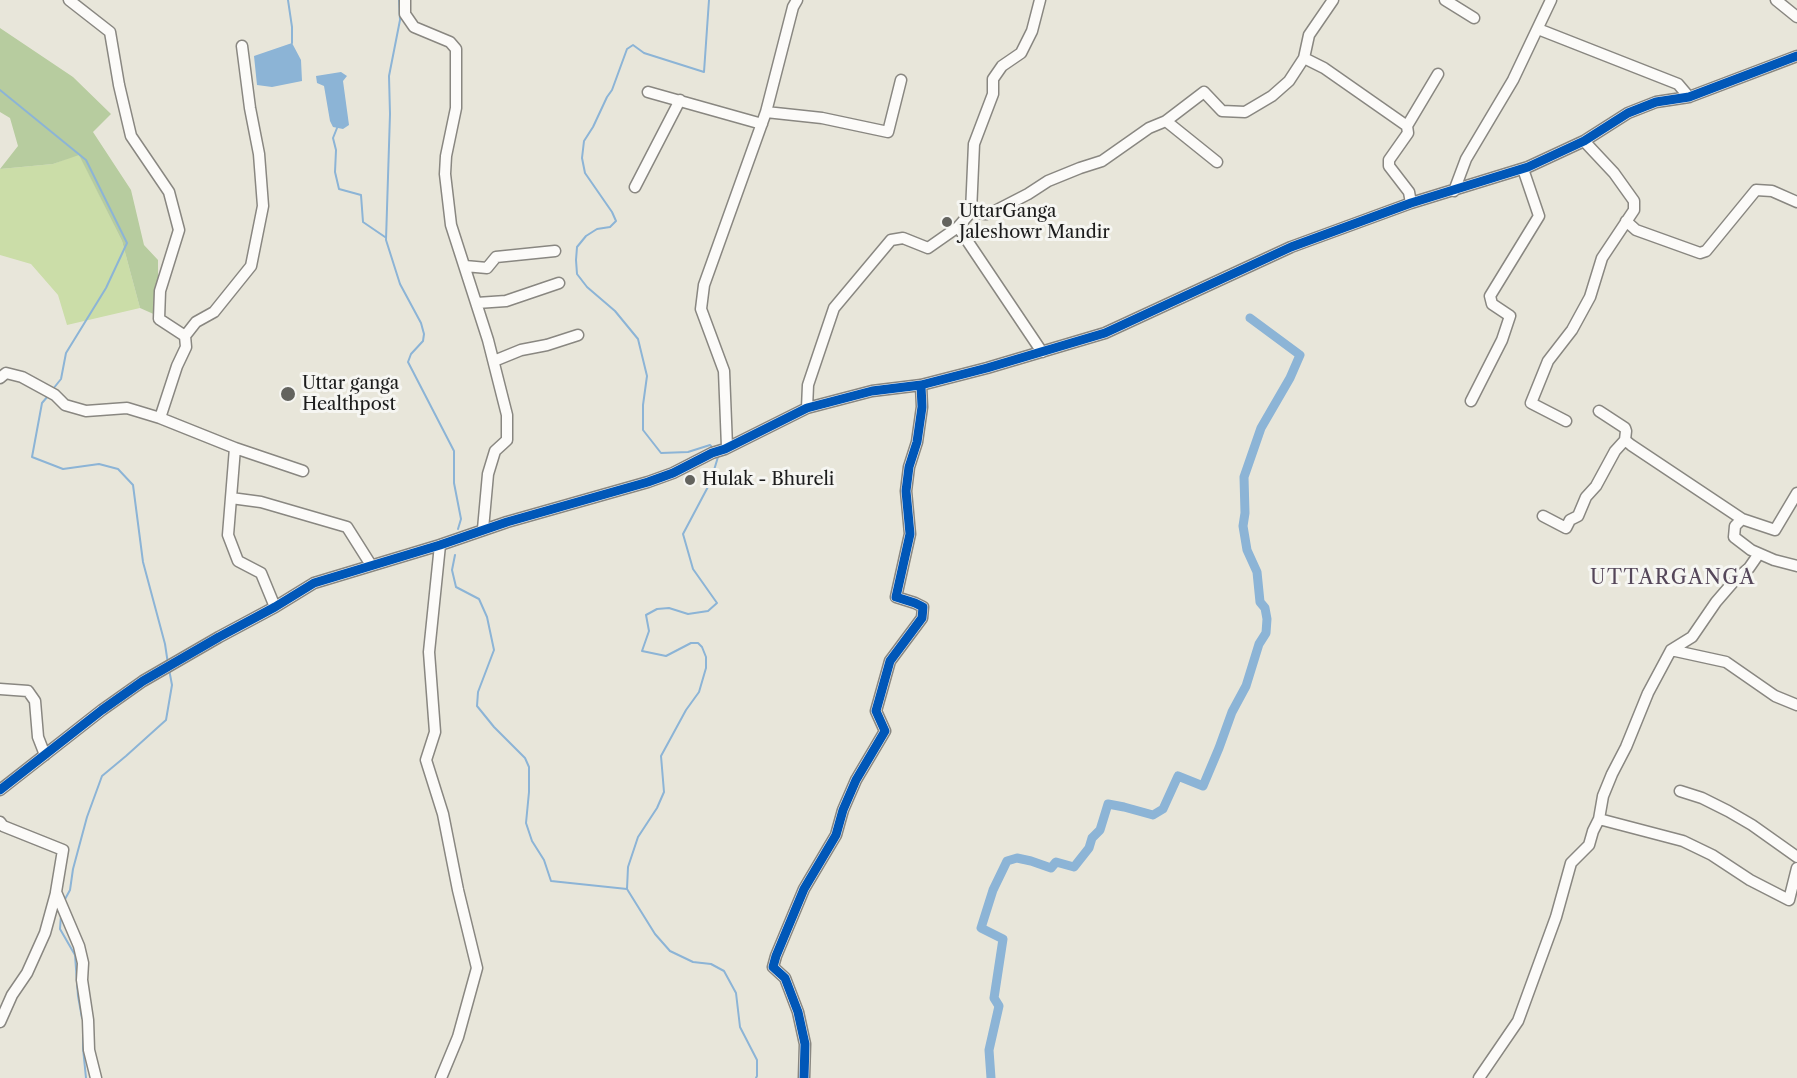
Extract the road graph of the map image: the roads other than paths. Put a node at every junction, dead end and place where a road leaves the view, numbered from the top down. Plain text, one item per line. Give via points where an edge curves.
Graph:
1 (69, 0) edge
2 (405, 0) edge
3 (797, 0) edge
4 (1040, 0) edge
5 (1333, 0) edge
6 (1445, 0) edge
7 (1551, 0) edge
8 (1776, 0) edge
9 (1797, 16) edge
10 (1474, 18) dead end
11 (1538, 29) junction
12 (242, 46) dead end
13 (1797, 56) edge
14 (1304, 58) junction
15 (1438, 74) dead end
16 (901, 80) dead end
17 (648, 92) dead end
18 (1689, 97) junction
19 (680, 100) junction
20 (766, 112) junction
21 (1166, 121) junction
22 (762, 124) junction
23 (1407, 126) junction
24 (1584, 141) junction
25 (1217, 162) dead end
26 (1523, 169) junction
27 (635, 187) dead end
28 (1454, 191) junction
29 (1797, 202) edge
30 (1411, 203) junction
31 (971, 212) junction
32 (1626, 221) junction
33 (958, 227) junction
34 (555, 250) dead end
35 (465, 266) junction
36 (559, 283) dead end
37 (477, 303) junction
38 (578, 335) dead end
39 (185, 336) junction
40 (1042, 352) junction
41 (494, 361) junction
42 (0, 378) edge
43 (921, 385) junction
44 (1471, 401) dead end
45 (807, 408) junction
46 (1599, 411) dead end
47 (160, 418) junction
48 (1566, 421) dead end
49 (1625, 440) junction
50 (235, 448) junction
51 (726, 448) junction
52 (303, 471) dead end
53 (1797, 493) edge
54 (231, 498) junction
55 (1542, 516) dead end
56 (1742, 519) junction
57 (483, 529) junction
58 (445, 543) junction
59 (1758, 555) junction
60 (371, 565) junction
61 (1797, 566) edge
62 (275, 607) junction
63 (1671, 650) junction
64 (0, 689) edge
65 (1797, 705) edge
66 (45, 755) junction
67 (0, 790) edge
68 (1680, 791) dead end
69 (1599, 819) junction
70 (0, 822) edge
71 (1797, 857) edge
72 (1797, 868) edge
73 (56, 892) junction
74 (0, 1022) edge
75 (96, 1078) edge
76 (441, 1078) edge
77 (804, 1078) edge
78 (1479, 1078) edge

1 - 39 street via 110,32 131,136 169,192 178,230 160,291 159,319
2 - 35 street via 405,15 414,27 450,42 456,49 456,108 445,174 451,225
3 - 20 street
4 - 31 street via 1021,53 1002,66 993,79 993,94 974,144
5 - 14 street via 1309,35
6 - 10 street
7 - 11 street
8 - 9 street
11 - 18 street via 1678,84
11 - 28 street via 1466,159
12 - 39 street via 263,206 251,266 214,312 196,322
13 - 18 street
14 - 21 street via 1272,96 1245,112 1222,111 1204,92
14 - 23 street
15 - 23 street
16 - 20 street via 888,132 822,118
17 - 19 street
18 - 24 street via 1656,102 1628,113
19 - 22 street
19 - 27 street
20 - 22 street
21 - 25 street
21 - 31 street via 1102,160 1048,181 995,211
22 - 51 street via 704,285 701,309 724,371
23 - 30 street via 1408,133 1389,166 1409,192
24 - 26 street
24 - 32 street via 1634,201 1634,210
26 - 28 street
26 - 44 street via 1539,216 1490,296 1492,304 1510,316
28 - 30 street
29 - 32 street via 1772,191 1756,190 1706,251 1700,253 1636,230
30 - 40 street via 1291,247 1105,333
31 - 33 street
32 - 48 street via 1602,258 1590,297 1572,330 1548,361 1531,403
33 - 40 street
33 - 45 street via 928,248 903,238 891,240 834,308 808,385
34 - 35 street via 496,257 487,267
35 - 37 street
36 - 37 street via 506,301
37 - 41 street
38 - 41 street
39 - 47 street via 186,347
40 - 43 street
41 - 57 street via 507,415 507,440 495,450 488,474
42 - 47 street via 6,373 22,377 55,395 64,405 86,411 128,408
43 - 45 street via 872,391
43 - 77 street via 922,407 906,491 910,534 896,597 923,607 922,618 890,661 876,711 885,731 856,780 836,835 804,890 773,967 785,978 798,1012 805,1044
45 - 51 street
46 - 49 street via 1625,428
47 - 50 street
49 - 55 street via 1586,497 1578,516 1566,528
49 - 56 street
50 - 52 street
50 - 54 street
51 - 57 street via 648,482
53 - 56 street via 1775,530
54 - 60 street via 261,501 347,527
54 - 62 street via 228,535 238,561 261,573
56 - 59 street via 1735,526 1734,537
57 - 58 street
58 - 60 street
58 - 76 street via 429,652 435,732 426,760 443,814 477,968 458,1037
59 - 61 street
59 - 63 street via 1716,602 1692,637
60 - 62 street via 314,583
62 - 66 street via 142,681
63 - 65 street via 1726,662 1775,696
63 - 69 street via 1612,774
64 - 66 street via 28,691 35,701 38,737
66 - 67 street
68 - 71 street via 1728,811
69 - 72 street via 1683,841 1789,900
69 - 78 street via 1589,845 1571,863 1556,917 1518,1020
70 - 73 street via 63,850
73 - 74 street via 45,933
73 - 75 street via 83,963 89,1050

